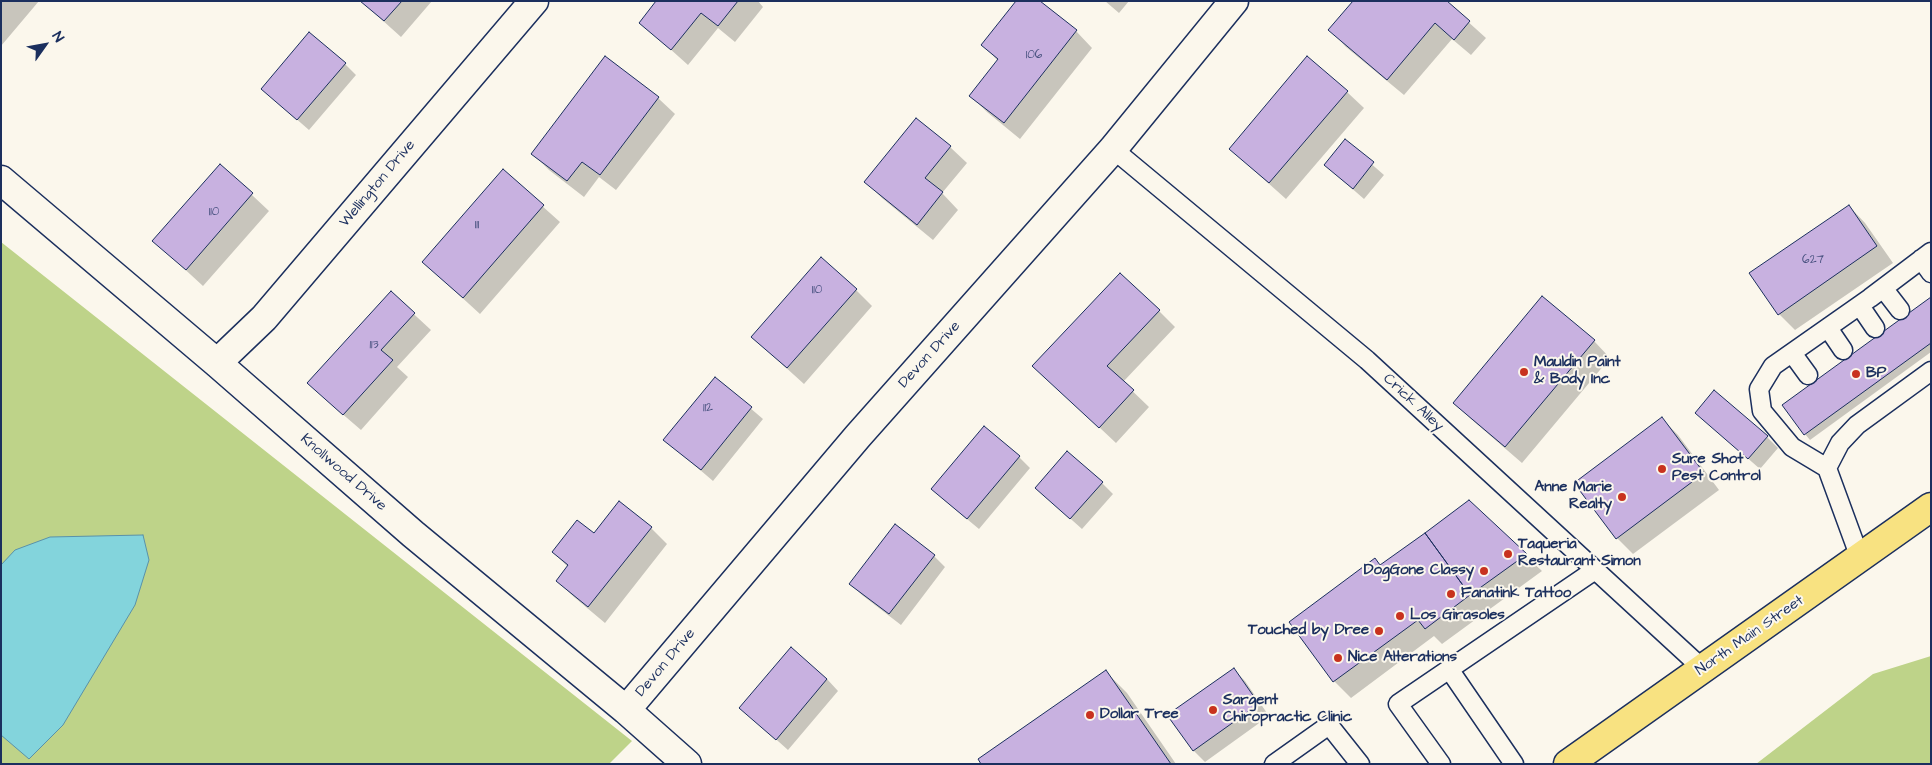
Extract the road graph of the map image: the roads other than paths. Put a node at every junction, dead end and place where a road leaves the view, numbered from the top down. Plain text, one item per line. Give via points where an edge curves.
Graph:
1 (534, 1) edge
2 (1234, 1) edge
3 (1113, 149) junction
4 (1, 180) edge
5 (1927, 261) edge
6 (1883, 288) junction
7 (1860, 306) junction
8 (1900, 310) dead end
9 (1828, 328) junction
10 (1875, 328) dead end
11 (1843, 350) dead end
12 (1792, 353) junction
13 (217, 363) junction
14 (1931, 372) edge
15 (1808, 375) dead end
16 (1828, 468) junction
17 (1931, 507) edge
18 (1860, 558) junction
19 (1595, 570) junction
20 (1449, 669) junction
21 (1703, 669) junction
22 (626, 710) junction
23 (687, 764) edge
24 (1274, 764) edge
25 (1360, 764) edge
26 (1441, 764) edge
27 (1514, 764) edge
28 (1568, 764) edge

1 - 13 street, Wellington Drive via 264,318
2 - 3 street, Devon Drive
3 - 19 lane, Crick Alley via 1367,360
3 - 22 street, Devon Drive via 858,436
4 - 13 street, Knollwood Drive
5 - 6 lane
6 - 7 lane
6 - 8 lane
7 - 9 lane
7 - 10 lane
9 - 11 lane
9 - 12 lane
12 - 15 lane
12 - 16 lane via 1773,366 1759,389 1762,411 1792,447
13 - 22 street, Knollwood Drive via 413,534
14 - 16 lane via 1910,376 1878,401 1857,424 1845,426
16 - 18 lane
17 - 18 main road, North Main Street
18 - 21 main road, North Main Street
19 - 20 lane
19 - 21 lane, Crick Alley
20 - 26 lane via 1398,704
20 - 27 lane
21 - 28 main road, North Main Street
22 - 23 street, Knollwood Drive
24 - 25 lane via 1329,725

